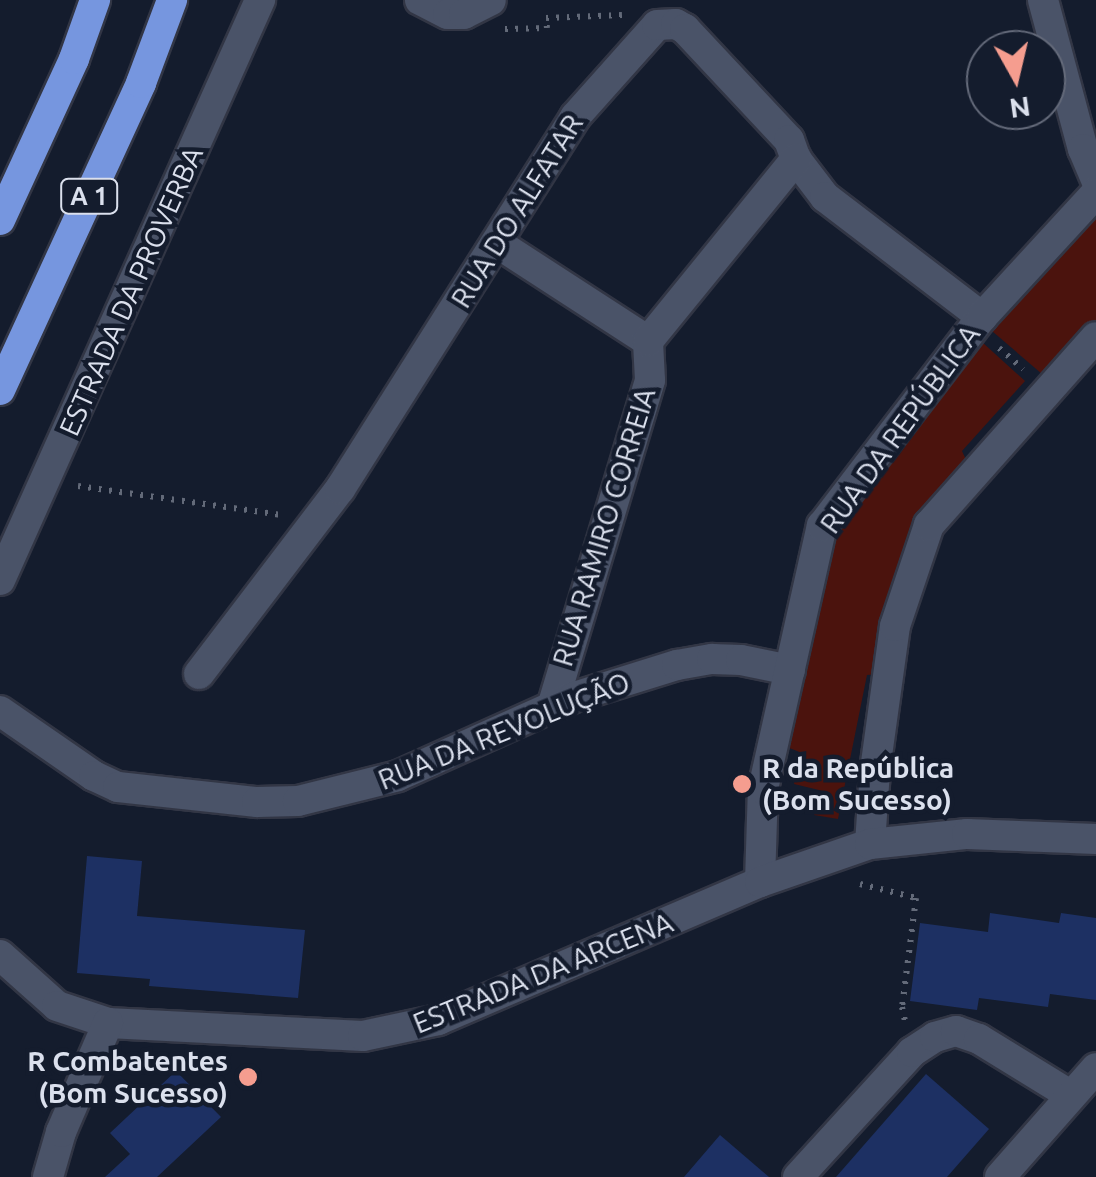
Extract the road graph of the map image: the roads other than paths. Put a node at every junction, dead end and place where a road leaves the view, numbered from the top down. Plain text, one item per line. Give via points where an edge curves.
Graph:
1 (95, 0) edge
2 (172, 0) edge
3 (260, 0) edge
4 (420, 0) edge
5 (491, 0) edge
6 (1042, 0) edge
7 (796, 159) junction
8 (1096, 179) edge
9 (1096, 193) edge
10 (0, 220) edge
11 (497, 243) junction
12 (979, 322) junction
13 (1096, 336) edge
14 (648, 342) junction
15 (0, 390) edge
16 (0, 580) edge
17 (790, 670) junction
18 (199, 674) dead end
19 (552, 707) junction
20 (0, 711) edge
21 (1096, 839) edge
22 (870, 844) junction
23 (760, 882) junction
24 (0, 955) edge
25 (108, 1023) junction
26 (1096, 1068) edge
27 (1070, 1095) junction
28 (48, 1177) edge
29 (798, 1177) edge
30 (1000, 1177) edge

1 - 10 highway, A 1
2 - 15 highway, A 1
3 - 16 street, ESTRADA DA PROVERBA
4 - 5 street via 448,14
6 - 8 street
7 - 11 street, RUA DO ALFATAR via 790,140 685,29 657,25 575,117
7 - 12 street, RUA DO ALFATAR via 824,197
7 - 14 street
9 - 12 street, RUA DA REPÚBLICA
11 - 14 street
11 - 18 street, RUA DO ALFATAR via 316,519
12 - 17 street, RUA DA REPÚBLICA via 822,526
13 - 22 street via 930,525 894,626
14 - 19 street, RUA RAMIRO CORREIA via 650,380
17 - 19 street, RUA DA REVOLUÇÃO via 712,659
17 - 23 street, RUA DA REPÚBLICA via 763,790
19 - 20 street, RUA DA REVOLUÇÃO via 398,776 298,801 257,802 118,787
21 - 22 street, ESTRADA DA ARCENA via 966,834
22 - 23 street, ESTRADA DA ARCENA
23 - 25 street, ESTRADA DA ARCENA via 492,998 392,1032 331,1036
24 - 25 street, ESTRADA DA ARCENA via 56,1006
25 - 28 street
26 - 27 street
27 - 29 street via 956,1031 912,1052
27 - 30 street

